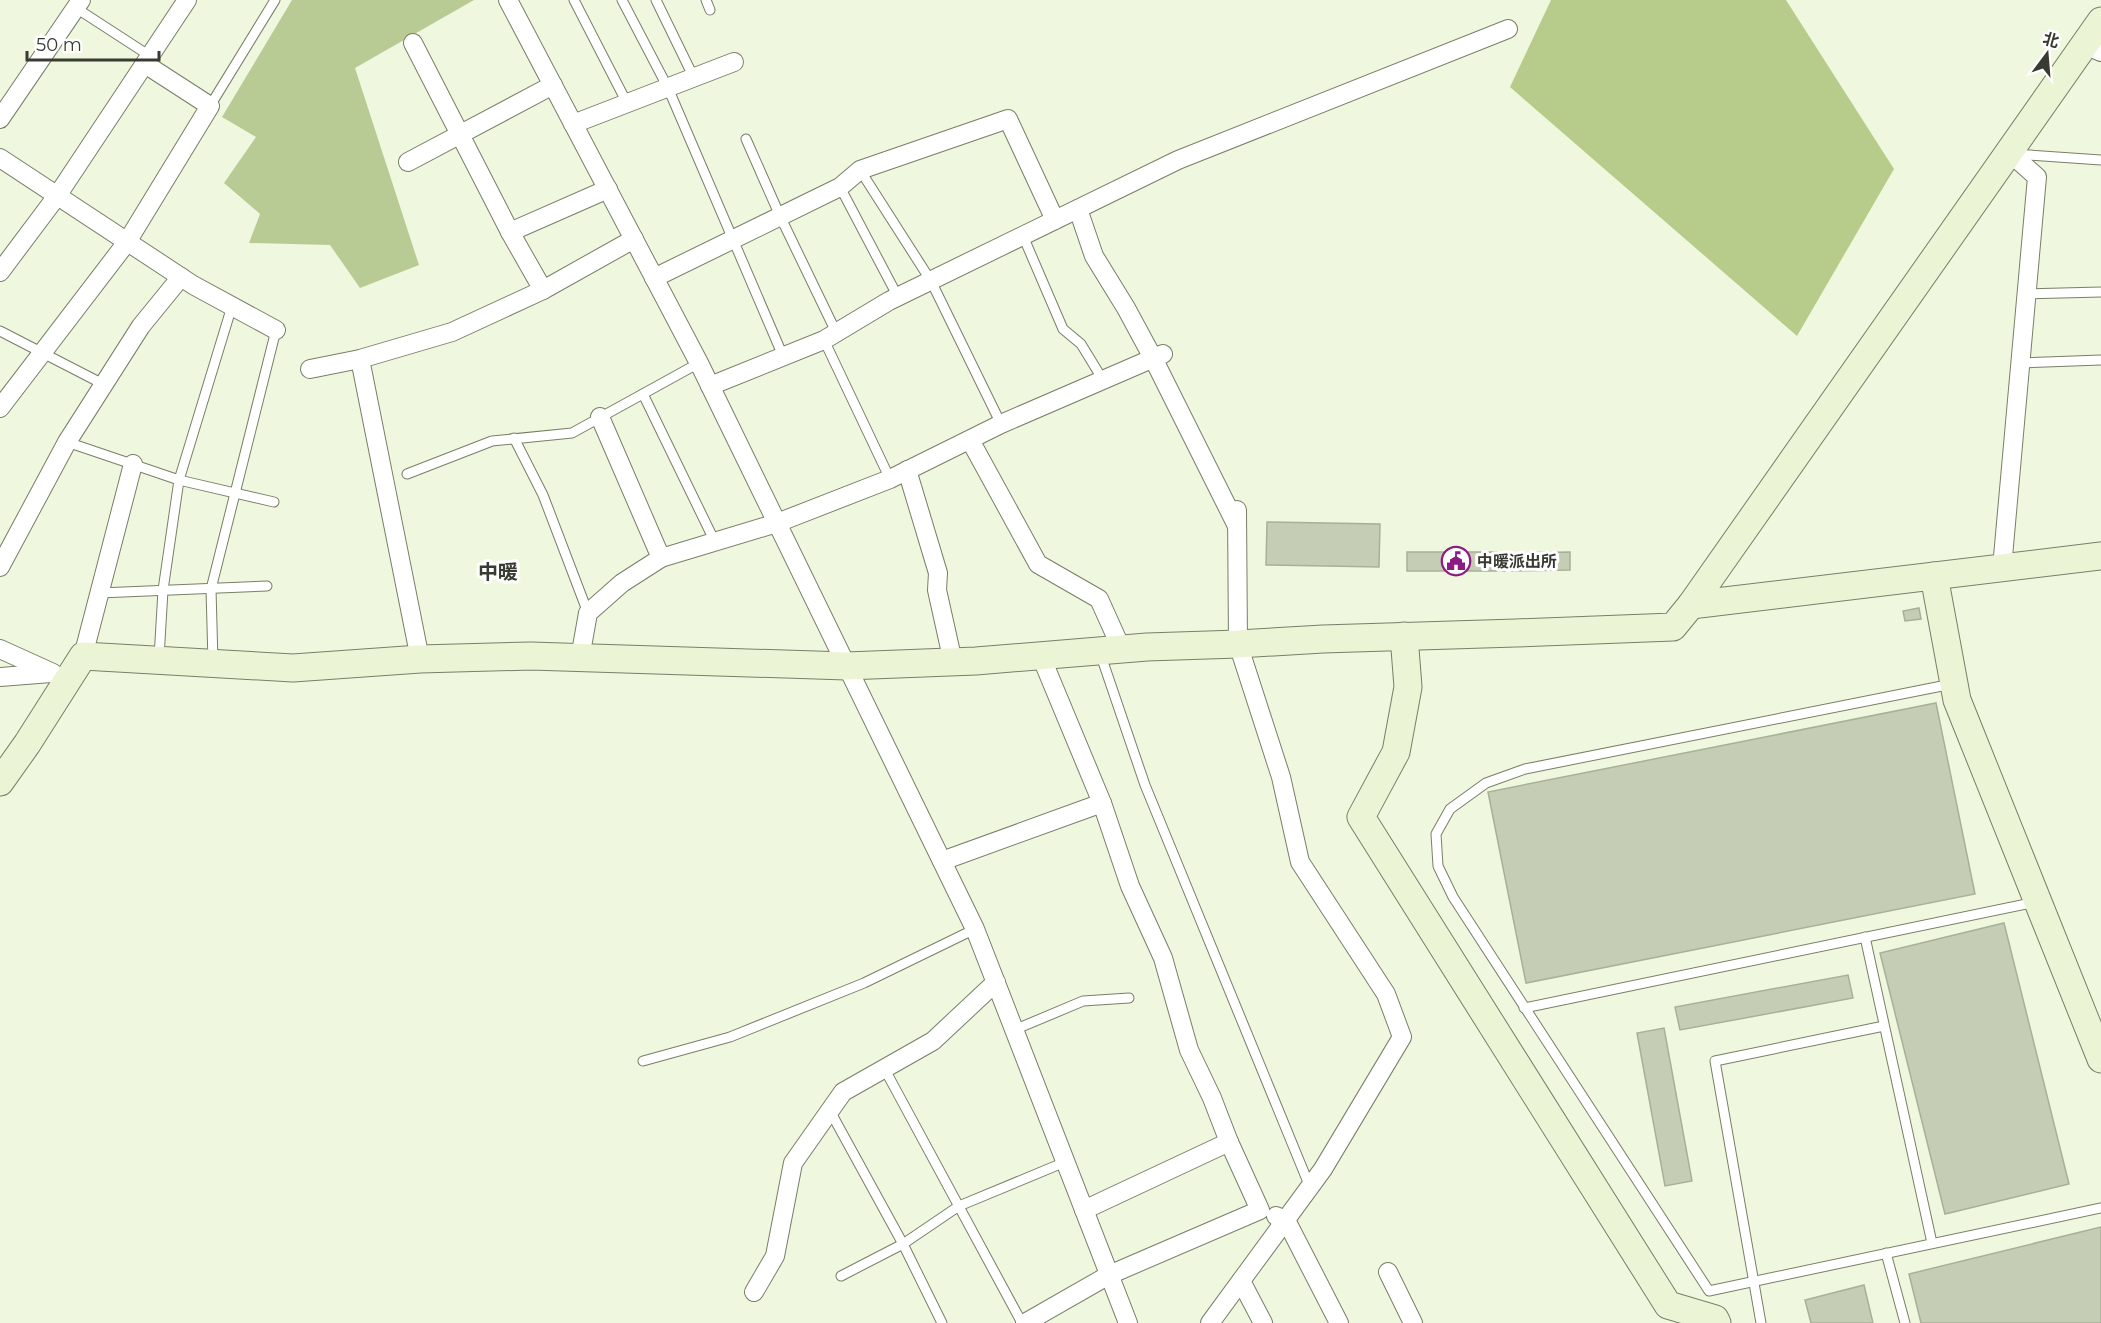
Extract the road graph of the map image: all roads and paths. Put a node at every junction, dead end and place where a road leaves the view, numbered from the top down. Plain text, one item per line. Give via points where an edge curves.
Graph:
1 (187, 0) edge
2 (275, 0) edge
3 (508, 0) edge
4 (574, 0) edge
5 (622, 0) edge
6 (656, 0) edge
7 (706, 0) edge
8 (78, 4) edge
9 (710, 10) dead end
10 (2101, 21) edge
11 (1508, 29) dead end
12 (412, 43) dead end
13 (2093, 48) edge
14 (148, 60) junction
15 (734, 62) dead end
16 (694, 78) junction
17 (553, 85) junction
18 (668, 88) junction
19 (627, 103) junction
20 (210, 106) junction
21 (0, 120) edge
22 (573, 124) junction
23 (459, 134) junction
24 (747, 139) dead end
25 (2011, 154) joint
26 (0, 158) edge
27 (2101, 160) edge
28 (408, 162) dead end
29 (860, 170) junction
30 (840, 187) junction
31 (608, 189) junction
32 (57, 196) junction
33 (1078, 209) junction
34 (780, 216) junction
35 (1055, 220) junction
36 (510, 232) junction
37 (1023, 236) junction
38 (634, 239) junction
39 (733, 239) junction
40 (127, 242) junction
41 (0, 272) edge
42 (181, 277) junction
43 (654, 278) junction
44 (930, 281) junction
45 (543, 290) junction
46 (2101, 292) edge
47 (2027, 294) junction
48 (898, 297) junction
49 (232, 306) junction
50 (276, 330) joint
51 (0, 331) edge
52 (830, 336) junction
53 (42, 353) junction
54 (783, 356) junction
55 (1158, 356) junction
56 (360, 359) junction
57 (2101, 360) edge
58 (699, 363) junction
59 (2020, 363) junction
60 (310, 369) dead end
61 (1103, 380) junction
62 (103, 384) junction
63 (710, 386) junction
64 (643, 394) junction
65 (0, 408) edge
66 (600, 417) junction
67 (1001, 424) junction
68 (514, 438) junction
69 (970, 440) junction
70 (67, 442) junction
71 (133, 464) junction
72 (907, 470) junction
73 (407, 474) dead end
74 (890, 479) junction
75 (179, 480) junction
76 (235, 493) junction
77 (274, 502) dead end
78 (777, 523) junction
79 (715, 542) junction
80 (2101, 556) edge
81 (661, 558) junction
82 (0, 567) edge
83 (2002, 568) junction
84 (1934, 576) junction
85 (267, 586) dead end
86 (211, 589) junction
87 (163, 590) junction
88 (99, 593) junction
89 (1691, 605) junction
90 (588, 613) junction
91 (1404, 636) junction
92 (1238, 644) junction
93 (0, 649) edge
94 (1110, 650) junction
95 (1040, 654) junction
96 (580, 658) junction
97 (420, 659) junction
98 (159, 660) junction
99 (953, 662) junction
100 (213, 663) junction
101 (846, 666) junction
102 (69, 667) junction
103 (0, 676) edge
104 (1954, 683) junction
105 (0, 782) edge
106 (1102, 803) junction
107 (942, 861) junction
108 (2038, 901) junction
109 (975, 929) junction
110 (1865, 937) junction
111 (996, 982) junction
112 (1129, 999) dead end
113 (1524, 1008) junction
114 (1884, 1026) junction
115 (1014, 1030) junction
116 (2101, 1059) edge
117 (643, 1060) dead end
118 (884, 1068) junction
119 (830, 1111) junction
120 (1229, 1142) junction
121 (1065, 1161) junction
122 (1310, 1187) junction
123 (959, 1206) junction
124 (2101, 1208) edge
125 (1084, 1210) junction
126 (1260, 1210) junction
127 (1286, 1220) junction
128 (903, 1244) junction
129 (1932, 1244) junction
130 (1887, 1253) junction
131 (1388, 1272) dead end
132 (1109, 1275) junction
133 (841, 1276) dead end
134 (1241, 1281) junction
135 (1754, 1281) junction
136 (754, 1292) dead end
137 (942, 1323) edge
138 (1023, 1323) edge
139 (1128, 1323) edge
140 (1210, 1323) edge
141 (1263, 1323) edge
142 (1339, 1323) edge
143 (1413, 1323) edge
144 (1717, 1323) edge
145 (1761, 1323) edge
146 (1905, 1323) edge

1 - 14 street
2 - 20 lane
3 - 17 street
4 - 19 lane
5 - 18 lane
6 - 16 lane
7 - 9 lane
8 - 14 lane
8 - 21 street
10 - 13 street
11 - 33 street via 1178,160
12 - 23 street
13 - 89 street
14 - 20 street
14 - 32 street
15 - 16 street
16 - 18 street
17 - 22 street
17 - 23 street
18 - 19 street
18 - 39 lane
19 - 22 street
20 - 40 street
22 - 31 street
23 - 28 street
23 - 36 street
24 - 34 lane
25 - 27 lane
25 - 47 street via 2037,177
26 - 32 street
29 - 30 street
29 - 35 street via 1008,119
29 - 44 lane
30 - 34 street
30 - 48 lane
31 - 36 street
31 - 38 street
32 - 40 street
32 - 41 street
33 - 35 street
33 - 55 street via 1094,256
34 - 39 street
34 - 52 lane
35 - 37 street
36 - 45 street
37 - 44 street
37 - 61 lane via 1063,329 1081,344
38 - 43 street
38 - 45 street
39 - 43 street
39 - 54 lane
40 - 42 street
40 - 53 street
42 - 49 street
42 - 62 street via 141,326
43 - 58 street
44 - 48 street
44 - 67 lane
45 - 56 street via 452,332
46 - 47 lane
47 - 59 street
48 - 52 street
49 - 50 street
49 - 75 lane
50 - 76 lane
51 - 53 lane
52 - 54 street
52 - 74 lane
53 - 62 lane
53 - 65 street
54 - 63 street
55 - 61 street
55 - 92 street via 1237,519
56 - 60 street
56 - 97 street
57 - 59 lane
58 - 63 street
58 - 64 lane
59 - 83 street
61 - 67 street
62 - 70 street
63 - 78 street
64 - 66 lane
64 - 79 lane
66 - 68 lane via 572,433
66 - 81 street
67 - 69 street
68 - 73 lane via 492,441
68 - 90 lane via 543,495
69 - 72 street
69 - 94 street via 1038,564 1099,599
70 - 71 lane
70 - 82 street
71 - 75 lane
71 - 88 street
72 - 74 street
72 - 99 street via 938,573
74 - 78 street
75 - 76 lane
75 - 87 lane
76 - 77 lane
76 - 86 lane
78 - 79 street
78 - 101 street
79 - 81 street
80 - 83 street
81 - 90 street via 622,583
83 - 84 street
84 - 89 street
84 - 104 street
85 - 86 lane
86 - 87 lane
86 - 100 lane
87 - 88 lane
87 - 98 lane
88 - 102 street
89 - 91 street via 1673,627
90 - 96 street
91 - 92 street
91 - 144 street via 1408,687 1396,752 1361,817 1668,1305 1715,1319
92 - 94 street
92 - 122 street via 1281,777 1300,862 1386,994 1402,1037
93 - 102 street
94 - 95 street
94 - 122 lane via 1145,785
95 - 99 street
95 - 106 street
96 - 97 street
96 - 101 street
97 - 100 street via 293,668
98 - 100 street
98 - 102 street
99 - 101 street
101 - 107 street
102 - 103 street
102 - 105 street via 27,744
104 - 108 street via 1957,700
104 - 113 lane via 1526,769 1486,783 1450,809 1436,834 1438,866 1453,897
106 - 107 street
106 - 120 street via 1130,886 1163,958 1189,1050
107 - 109 street
108 - 110 lane
108 - 116 street
109 - 111 street
109 - 117 lane via 864,983 740,1033
110 - 113 lane
110 - 114 lane
111 - 115 street
111 - 118 street via 933,1041
112 - 115 lane via 1083,1001
113 - 135 lane via 1708,1291
114 - 129 lane
114 - 135 lane via 1715,1061
115 - 121 street
118 - 119 street via 843,1092
118 - 123 lane
119 - 128 lane
119 - 136 street via 793,1162 775,1256
120 - 125 street
120 - 126 street
121 - 123 lane
121 - 125 street
122 - 127 street
123 - 128 lane
123 - 138 lane
124 - 129 lane
125 - 132 street
126 - 127 street
126 - 132 street
127 - 134 street
127 - 142 street
128 - 133 lane
128 - 137 lane
129 - 130 lane
130 - 135 lane
130 - 146 lane
131 - 143 street
132 - 138 street
132 - 139 street
134 - 140 street
134 - 141 street
135 - 145 lane

